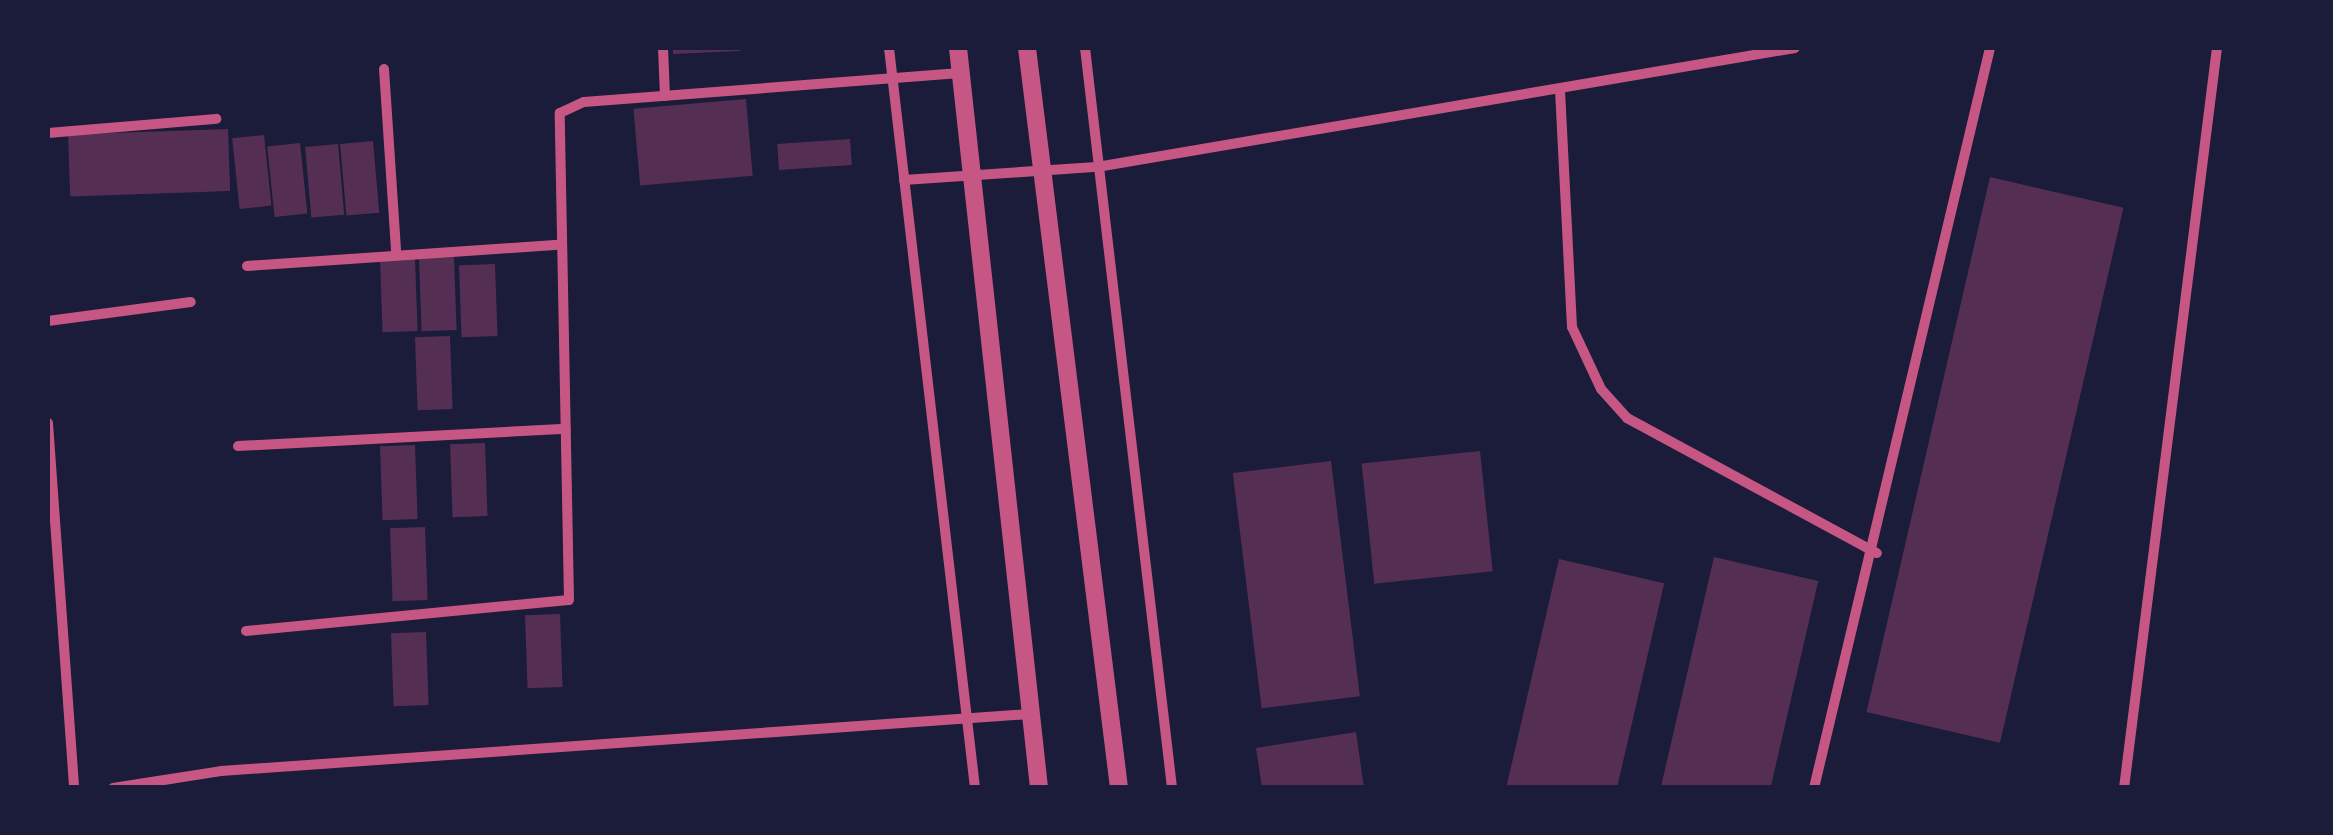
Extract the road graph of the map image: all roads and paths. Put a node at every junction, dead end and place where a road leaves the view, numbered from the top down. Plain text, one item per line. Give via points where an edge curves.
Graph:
1 (664, 48) edge
2 (890, 48) edge
3 (958, 48) edge
4 (1027, 48) edge
5 (1084, 48) edge
6 (1789, 48) edge
7 (1990, 48) edge
8 (2216, 48) edge
9 (384, 69) dead end
10 (960, 73) junction
11 (892, 78) junction
12 (1560, 90) junction
13 (665, 96) junction
14 (216, 119) dead end
15 (48, 134) edge
16 (1097, 167) junction
17 (1040, 173) junction
18 (970, 176) junction
19 (904, 180) junction
20 (558, 246) junction
21 (396, 251) junction
22 (247, 266) dead end
23 (191, 302) dead end
24 (48, 321) edge
25 (48, 423) edge
26 (566, 429) junction
27 (238, 446) dead end
28 (1877, 553) junction
29 (246, 631) dead end
30 (1030, 714) junction
31 (966, 718) junction
32 (74, 788) edge
33 (113, 788) edge
34 (975, 788) edge
35 (1039, 788) edge
36 (1119, 788) edge
37 (1172, 788) edge
38 (1814, 788) edge
39 (2124, 788) edge

1 - 13 street
2 - 11 street
3 - 10 street
4 - 17 street
5 - 16 street
6 - 12 street
7 - 28 street
8 - 39 street
9 - 21 street
10 - 11 street
10 - 18 street
11 - 13 street
11 - 19 street
12 - 16 street
12 - 28 street via 1572,327 1601,388 1627,418
13 - 20 street via 560,113
14 - 15 street
16 - 17 street
16 - 37 street
17 - 18 street
17 - 36 street
18 - 19 street
18 - 30 street
19 - 31 street
20 - 21 street
20 - 26 street
21 - 22 street
23 - 24 street
25 - 32 street
26 - 27 street
26 - 29 street via 569,600
28 - 38 street
30 - 31 street
30 - 35 street
31 - 33 street via 221,771
31 - 34 street

